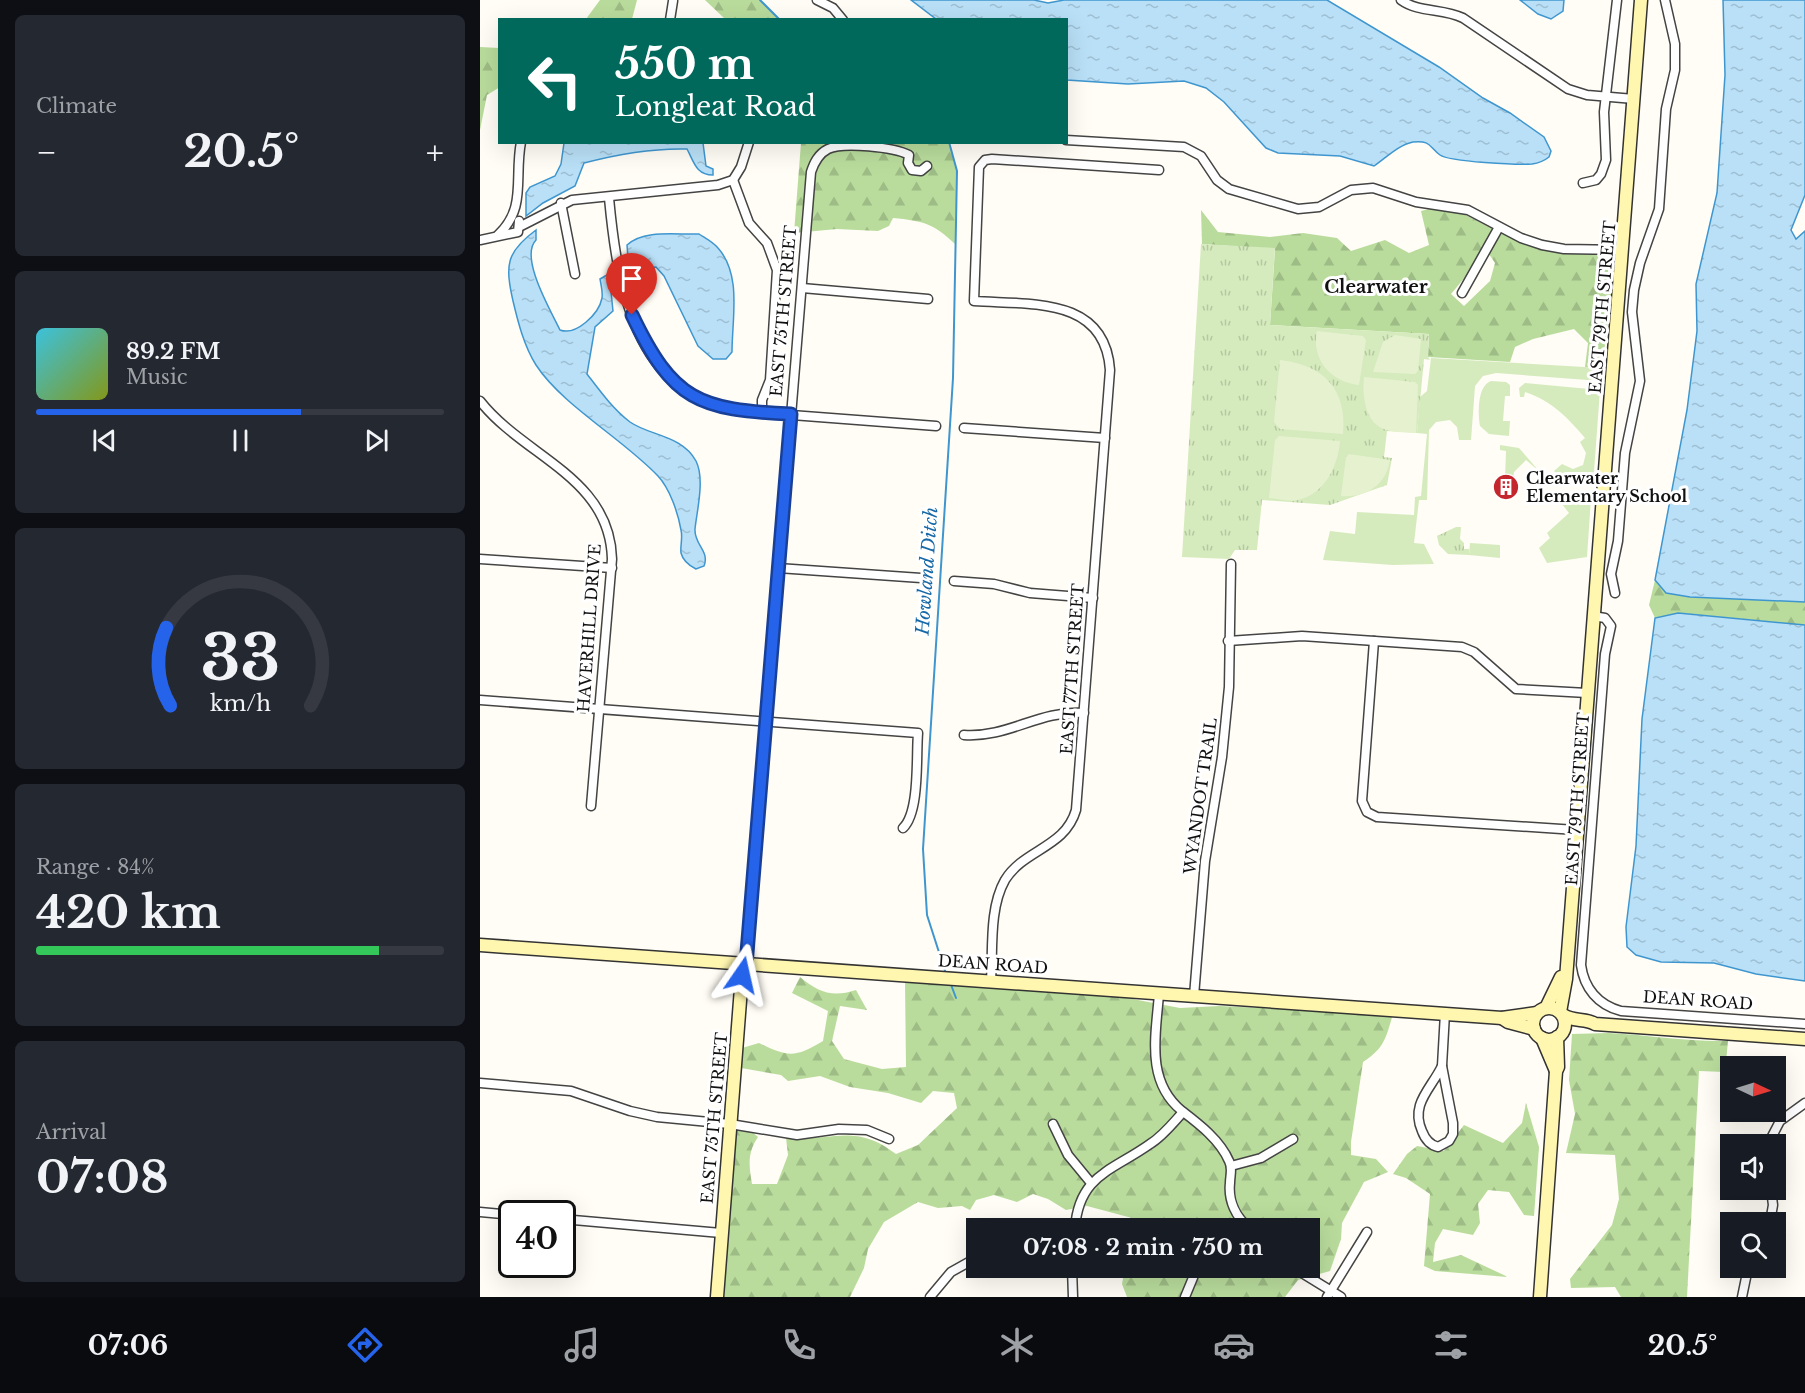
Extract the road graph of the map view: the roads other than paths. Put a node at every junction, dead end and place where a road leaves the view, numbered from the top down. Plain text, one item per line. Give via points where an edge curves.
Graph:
1 (817, 0) edge
2 (1401, 0) edge
3 (1617, 0) edge
4 (1641, 0) edge
5 (1665, 0) edge
6 (673, 1) edge
7 (670, 18) edge
8 (841, 18) edge
9 (1606, 96) junction
10 (1634, 99) junction
11 (1068, 140) edge
12 (521, 144) edge
13 (748, 144) edge
14 (927, 166) dead end
15 (1159, 170) dead end
16 (734, 180) junction
17 (1583, 183) dead end
18 (609, 198) junction
19 (561, 203) junction
20 (516, 210) junction
21 (521, 226) junction
22 (1499, 227) junction
23 (498, 235) junction
24 (480, 240) edge
25 (1623, 250) junction
26 (575, 274) dead end
27 (802, 288) junction
28 (1462, 294) dead end
29 (928, 299) dead end
30 (480, 401) edge
31 (762, 413) junction
32 (791, 414) junction
33 (936, 426) dead end
34 (964, 428) dead end
35 (1105, 438) junction
36 (480, 559) edge
37 (1231, 564) dead end
38 (612, 568) junction
39 (778, 568) junction
40 (921, 578) dead end
41 (954, 581) dead end
42 (1615, 593) dead end
43 (1093, 598) junction
44 (1593, 616) junction
45 (1228, 641) junction
46 (1374, 641) junction
47 (1587, 693) junction
48 (480, 700) edge
49 (600, 709) junction
50 (1084, 713) junction
51 (766, 721) junction
52 (964, 735) dead end
53 (591, 806) dead end
54 (903, 828) dead end
55 (1576, 830) junction
56 (480, 945) edge
57 (746, 965) junction
58 (1565, 971) junction
59 (991, 981) junction
60 (1159, 993) junction
61 (1593, 994) joint
62 (1194, 996) junction
63 (1541, 1010) junction
64 (1445, 1013) junction
65 (1562, 1014) junction
66 (1502, 1018) junction
67 (1595, 1024) junction
68 (1805, 1024) edge
69 (1538, 1033) junction
70 (1560, 1035) junction
71 (1805, 1040) edge
72 (1442, 1066) junction
73 (1556, 1071) junction
74 (480, 1083) edge
75 (1805, 1103) edge
76 (1183, 1112) junction
77 (730, 1124) junction
78 (1053, 1124) dead end
79 (1773, 1134) edge
80 (889, 1139) dead end
81 (1293, 1139) dead end
82 (1231, 1166) junction
83 (1091, 1183) junction
84 (480, 1212) edge
85 (498, 1214) edge
86 (1076, 1218) edge
87 (1240, 1218) edge
88 (576, 1220) edge
89 (1367, 1232) dead end
90 (722, 1233) junction
91 (966, 1263) edge
92 (1072, 1278) edge
93 (1193, 1278) edge
94 (1307, 1278) edge
95 (1746, 1278) edge
96 (1329, 1294) edge
97 (717, 1297) edge
98 (930, 1297) edge
99 (1073, 1297) edge
100 (1185, 1297) edge
101 (1341, 1297) edge
102 (1540, 1297) edge
103 (1742, 1297) edge

1 - 8 street via 833,8
2 - 9 street via 1417,8 1455,14 1562,86
3 - 9 street
4 - 10 street, EAST 79TH STREET
5 - 42 street via 1675,44 1675,70 1666,109 1659,209 1634,290 1632,312 1640,381 1624,453 1618,541 1611,574
6 - 7 street
9 - 10 street
9 - 17 street via 1604,168 1596,180
10 - 25 street, EAST 79TH STREET
11 - 22 street via 1184,147 1201,156 1217,180 1229,189 1298,208 1317,207 1346,192 1370,188 1418,203 1462,208
12 - 20 street
13 - 16 street
14 - 27 street, EAST 75TH STREET via 921,171 912,170 909,155 890,149 835,146 820,155 812,172
15 - 35 street, EAST 77TH STREET via 1006,159 985,160 978,173 974,301 1064,309 1082,317 1095,329 1109,360
16 - 18 street
16 - 31 street via 749,223 767,243 777,270 770,380 762,400
18 - 19 street
18 - 31 street via 622,291 658,365 679,387 702,400 731,410
19 - 21 street
19 - 26 street
20 - 21 street
20 - 23 street via 510,224
21 - 23 street via 518,232
22 - 25 street via 1527,241 1552,247
22 - 28 street
23 - 24 street
25 - 44 street, EAST 79TH STREET
27 - 29 street
27 - 32 street, EAST 75TH STREET
30 - 38 street, HAVERHILL DRIVE via 501,424 591,497 609,530
31 - 32 street
32 - 33 street
32 - 39 street, EAST 75TH STREET
34 - 35 street
35 - 43 street, EAST 77TH STREET
36 - 38 street
37 - 45 street, WYANDOT TRAIL
38 - 49 street, HAVERHILL DRIVE
39 - 40 street
39 - 51 street, EAST 75TH STREET
41 - 43 street
43 - 50 street, EAST 77TH STREET
44 - 47 street, EAST 79TH STREET
44 - 61 street, EAST 79TH STREET via 1605,618 1611,626 1606,648 1581,965 1583,978
45 - 46 street via 1302,636
45 - 62 street, WYANDOT TRAIL via 1222,757 1205,861
46 - 47 street via 1464,648 1474,652 1516,689
46 - 55 street via 1362,801 1366,811 1377,816
47 - 55 street, EAST 79TH STREET
48 - 49 street
49 - 51 street
49 - 53 street, HAVERHILL DRIVE
50 - 52 street via 1050,714 1000,733
50 - 59 street, EAST 77TH STREET via 1073,820 1062,836 1018,865 1004,883 996,907
51 - 54 street via 918,733 913,807
51 - 57 street, EAST 75TH STREET
55 - 58 street, EAST 79TH STREET
56 - 57 street, DEAN ROAD
57 - 59 street, DEAN ROAD
57 - 77 street, EAST 75TH STREET
58 - 63 street, EAST 79TH STREET
58 - 65 street, EAST 79TH STREET
59 - 60 street, DEAN ROAD
60 - 62 street, DEAN ROAD
60 - 76 street via 1156,1068 1164,1091
61 - 68 street, DEAN ROAD via 1621,1011
62 - 64 street, DEAN ROAD
63 - 65 street
63 - 66 street, DEAN ROAD
63 - 69 street via 1534,1019
64 - 66 street, DEAN ROAD
64 - 72 street
65 - 67 street, DEAN ROAD via 1571,1020
65 - 70 street via 1565,1026
66 - 69 street, DEAN ROAD
67 - 70 street, DEAN ROAD
67 - 71 street, DEAN ROAD
69 - 70 street
69 - 73 street
70 - 73 street
72 - 72 street via 1423,1095 1418,1113 1424,1137 1437,1147 1449,1141 1453,1129
73 - 102 street
74 - 77 street via 568,1090 645,1115
75 - 79 street via 1780,1121
76 - 82 street via 1213,1139
76 - 83 street via 1152,1143
77 - 80 street via 797,1135 867,1130
77 - 90 street, EAST 75TH STREET
78 - 83 street via 1068,1155
81 - 82 street via 1261,1158
82 - 87 street via 1230,1197
83 - 86 street via 1078,1204
84 - 85 street
88 - 90 street
89 - 96 street
90 - 97 street, EAST 75TH STREET
91 - 98 street via 953,1270
92 - 99 street
93 - 100 street
94 - 96 street
95 - 103 street
96 - 101 street

